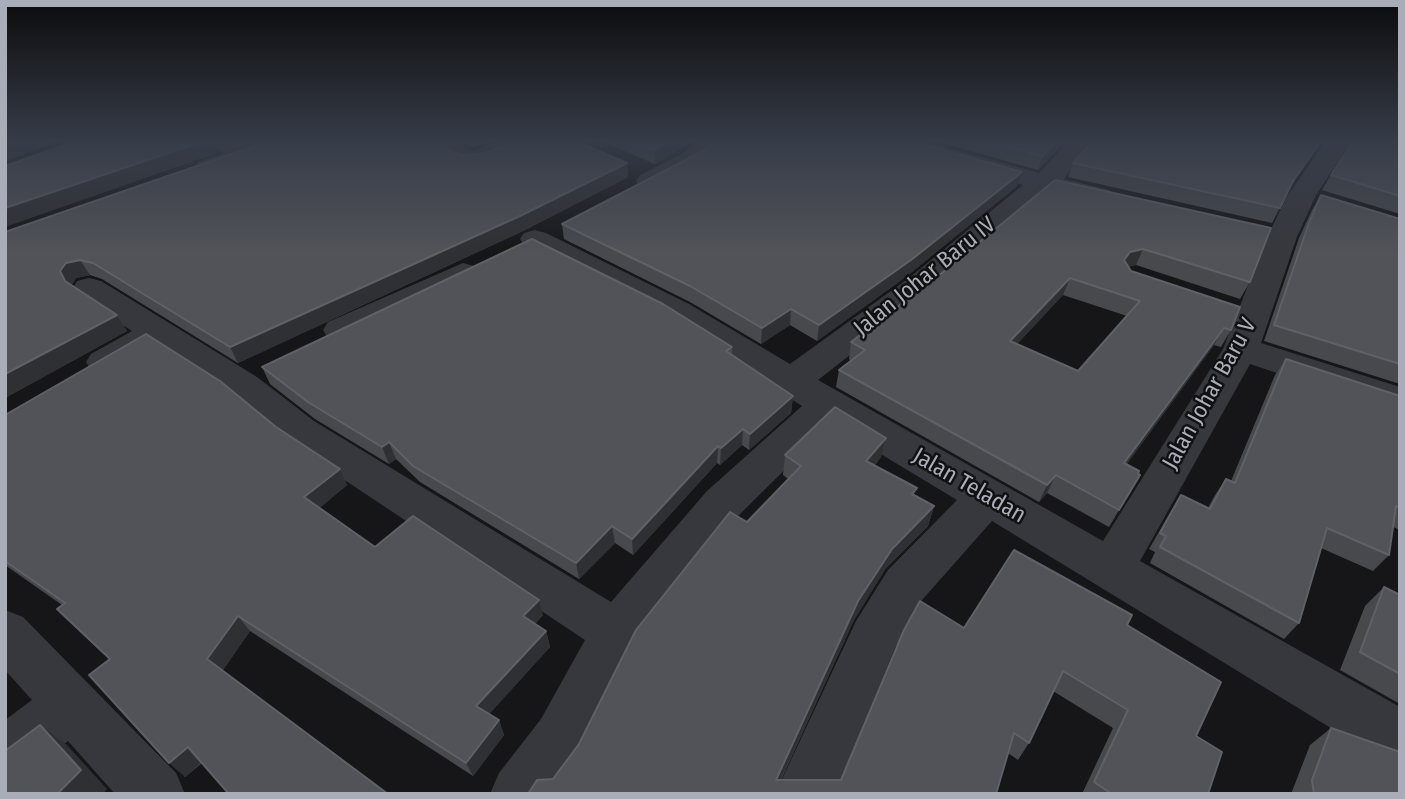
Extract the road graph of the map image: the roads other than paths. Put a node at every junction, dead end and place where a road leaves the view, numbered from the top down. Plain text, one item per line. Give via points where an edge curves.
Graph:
1 (638, 178) edge
2 (1028, 178) edge
3 (1046, 178) edge
4 (1322, 178) edge
5 (1041, 182) junction
6 (620, 196) edge
7 (1120, 200) edge
8 (89, 288) dead end
9 (1240, 325) junction
10 (157, 332) junction
11 (317, 341) edge
12 (75, 379) edge
13 (810, 393) junction
14 (1400, 401) edge
15 (988, 496) junction
16 (1111, 569) junction
17 (5, 633) edge
18 (616, 633) junction
19 (71, 704) junction
20 (1400, 738) edge
21 (5, 755) edge
22 (155, 794) edge
23 (520, 794) edge
24 (805, 794) edge

1 - 6 street
2 - 5 street
3 - 5 street, Jalan Johar Baru IV
4 - 9 street, Jalan Johar Baru V via 1313,199 1267,233
5 - 7 street
5 - 13 street, Jalan Johar Baru IV via 920,285
8 - 10 street
9 - 14 street
9 - 16 street, Jalan Johar Baru V
10 - 12 street
10 - 18 street via 251,373 244,386 300,432
11 - 13 street, Jalan Teladan via 527,242 677,311
13 - 15 street, Jalan Teladan
13 - 18 street, Jalan Johar Baru IV
15 - 16 street, Jalan Teladan
15 - 24 street via 905,585 874,637
16 - 20 street, Jalan Teladan
17 - 19 street
18 - 23 street, Jalan Johar Baru IV via 561,739
19 - 21 street
19 - 22 street

